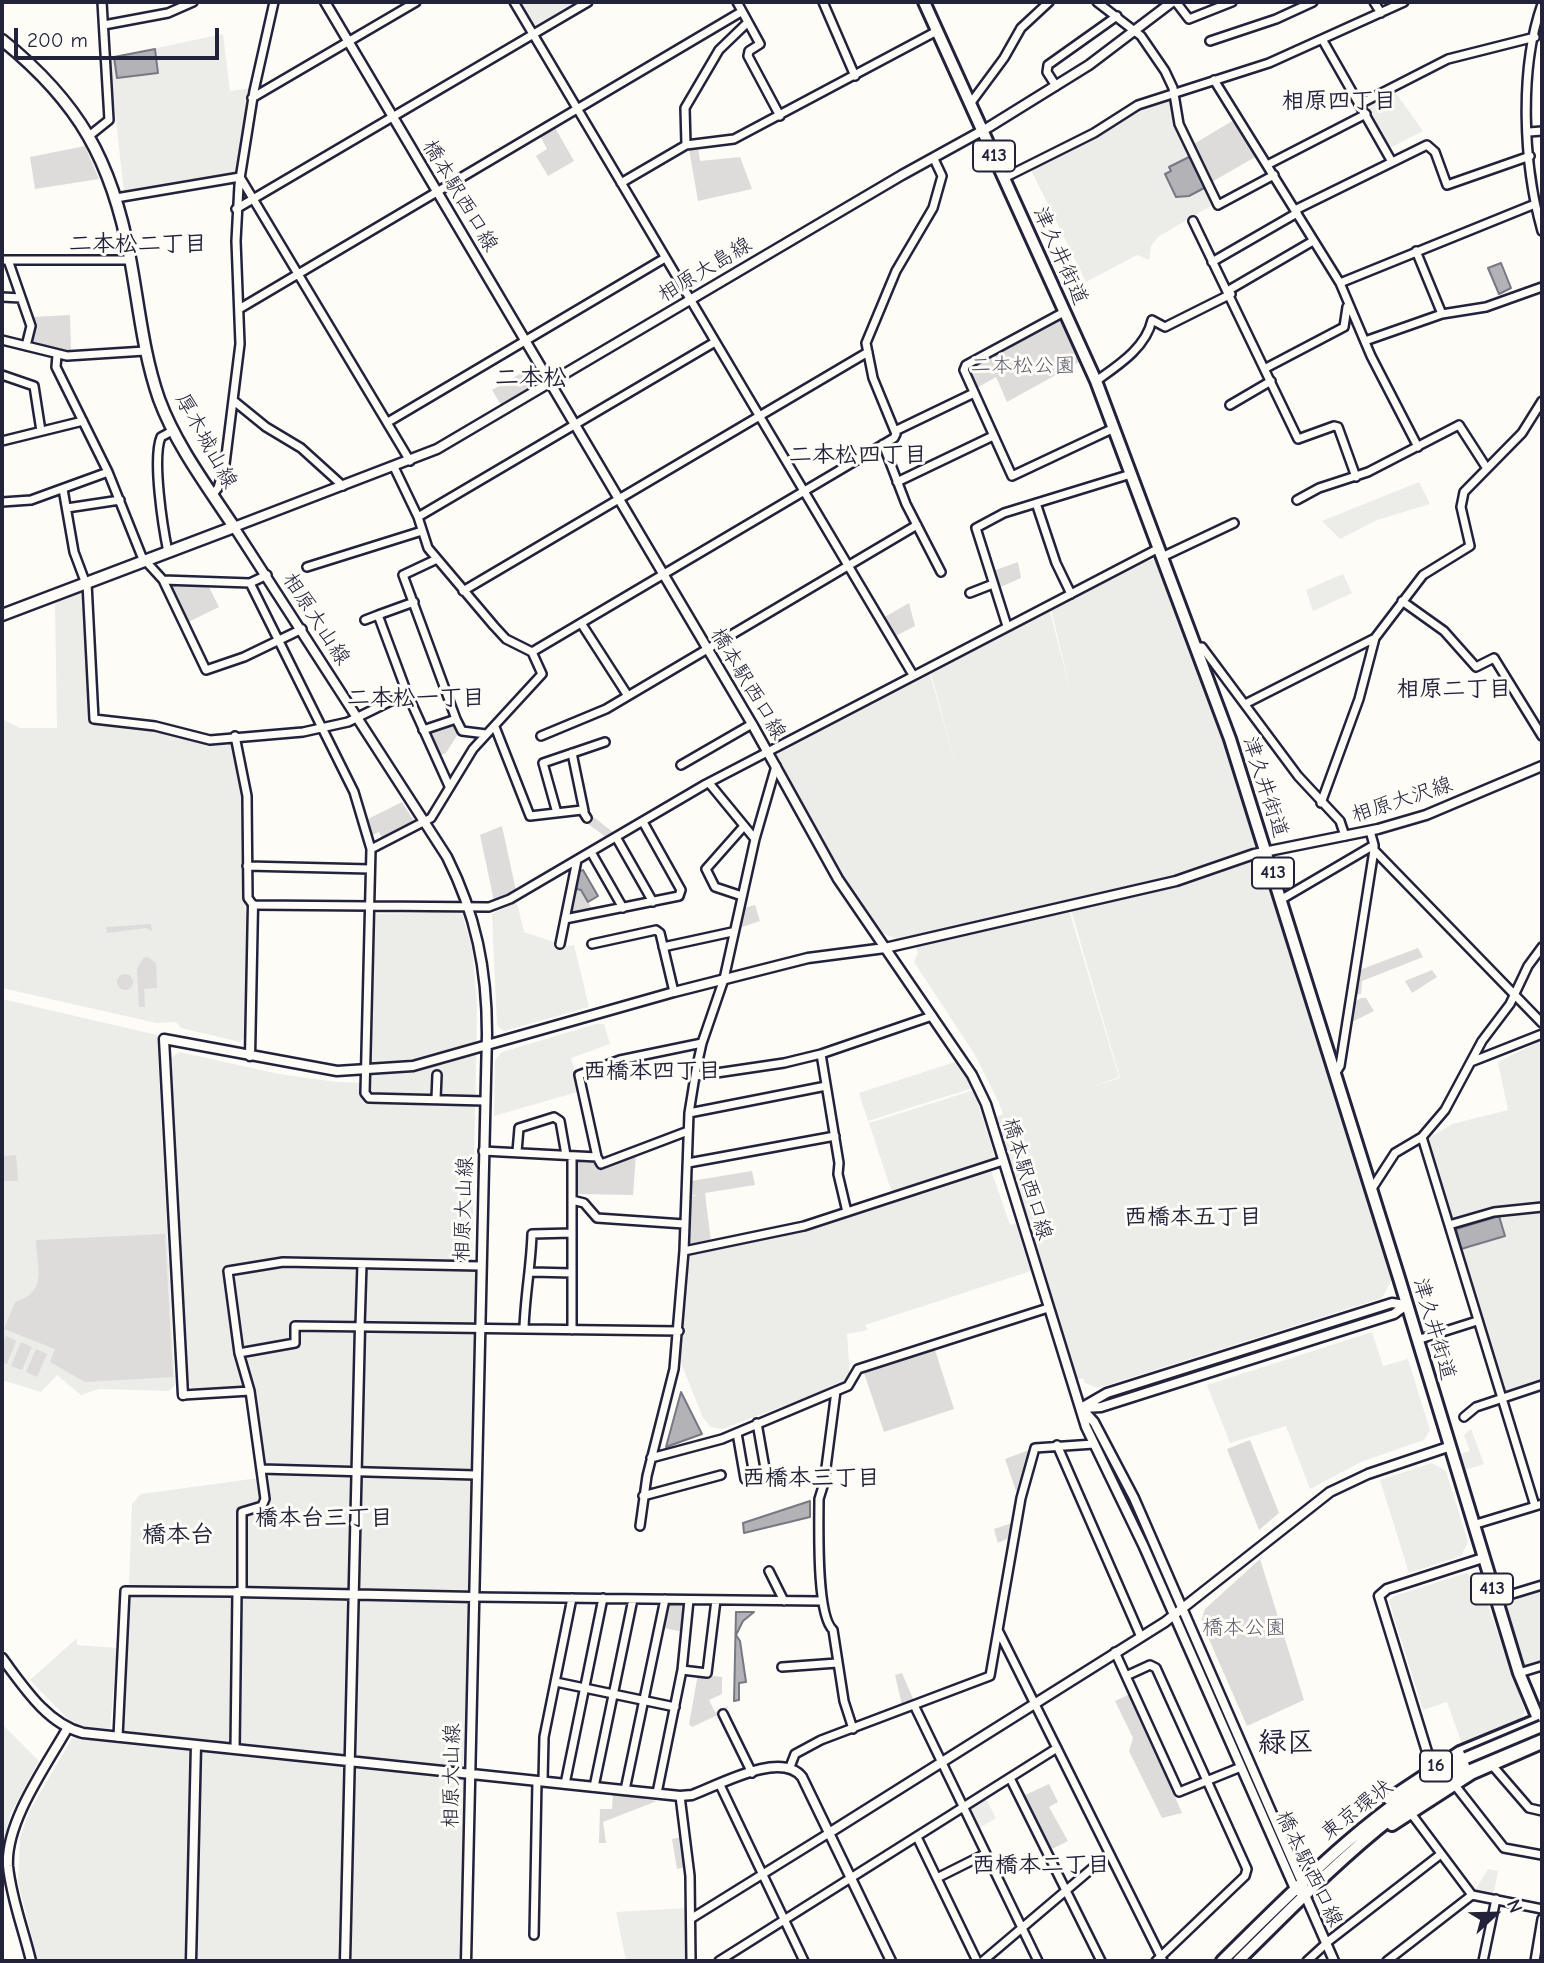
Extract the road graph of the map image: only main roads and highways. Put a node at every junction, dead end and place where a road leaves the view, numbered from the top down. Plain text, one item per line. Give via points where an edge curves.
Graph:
1 (923, 2) edge
2 (2, 40) edge
3 (2, 615) edge
4 (1541, 1723) edge
5 (1542, 1735) edge
6 (1542, 1743) edge
7 (1468, 1762) junction
8 (1372, 1833) junction
9 (1350, 1838) junction
10 (1301, 1889) junction
11 (1222, 1961) edge
12 (1238, 1961) edge

1 - 4 highway, 津久井街道 / 413 via 1096,381 1195,647 1267,852 1519,1673
2 - 3 main road, 厚木城山線 via 58,90 89,136 116,198 145,351 160,401 234,527
4 - 7 highway, 東京環状 / 16, bridge
4 - 9 highway, 16 via 1497,1735 1432,1768 1384,1802
5 - 7 highway, 東京環状 / 16
6 - 8 highway, 16 via 1491,1764 1381,1832
7 - 8 highway, 東京環状 / 16
7 - 9 highway, 東京環状 / 16 via 1419,1786
8 - 10 highway, 東京環状 / 16
9 - 10 highway, 東京環状 / 16
10 - 11 highway, 東京環状 / 16
10 - 12 highway, 東京環状 / 16

